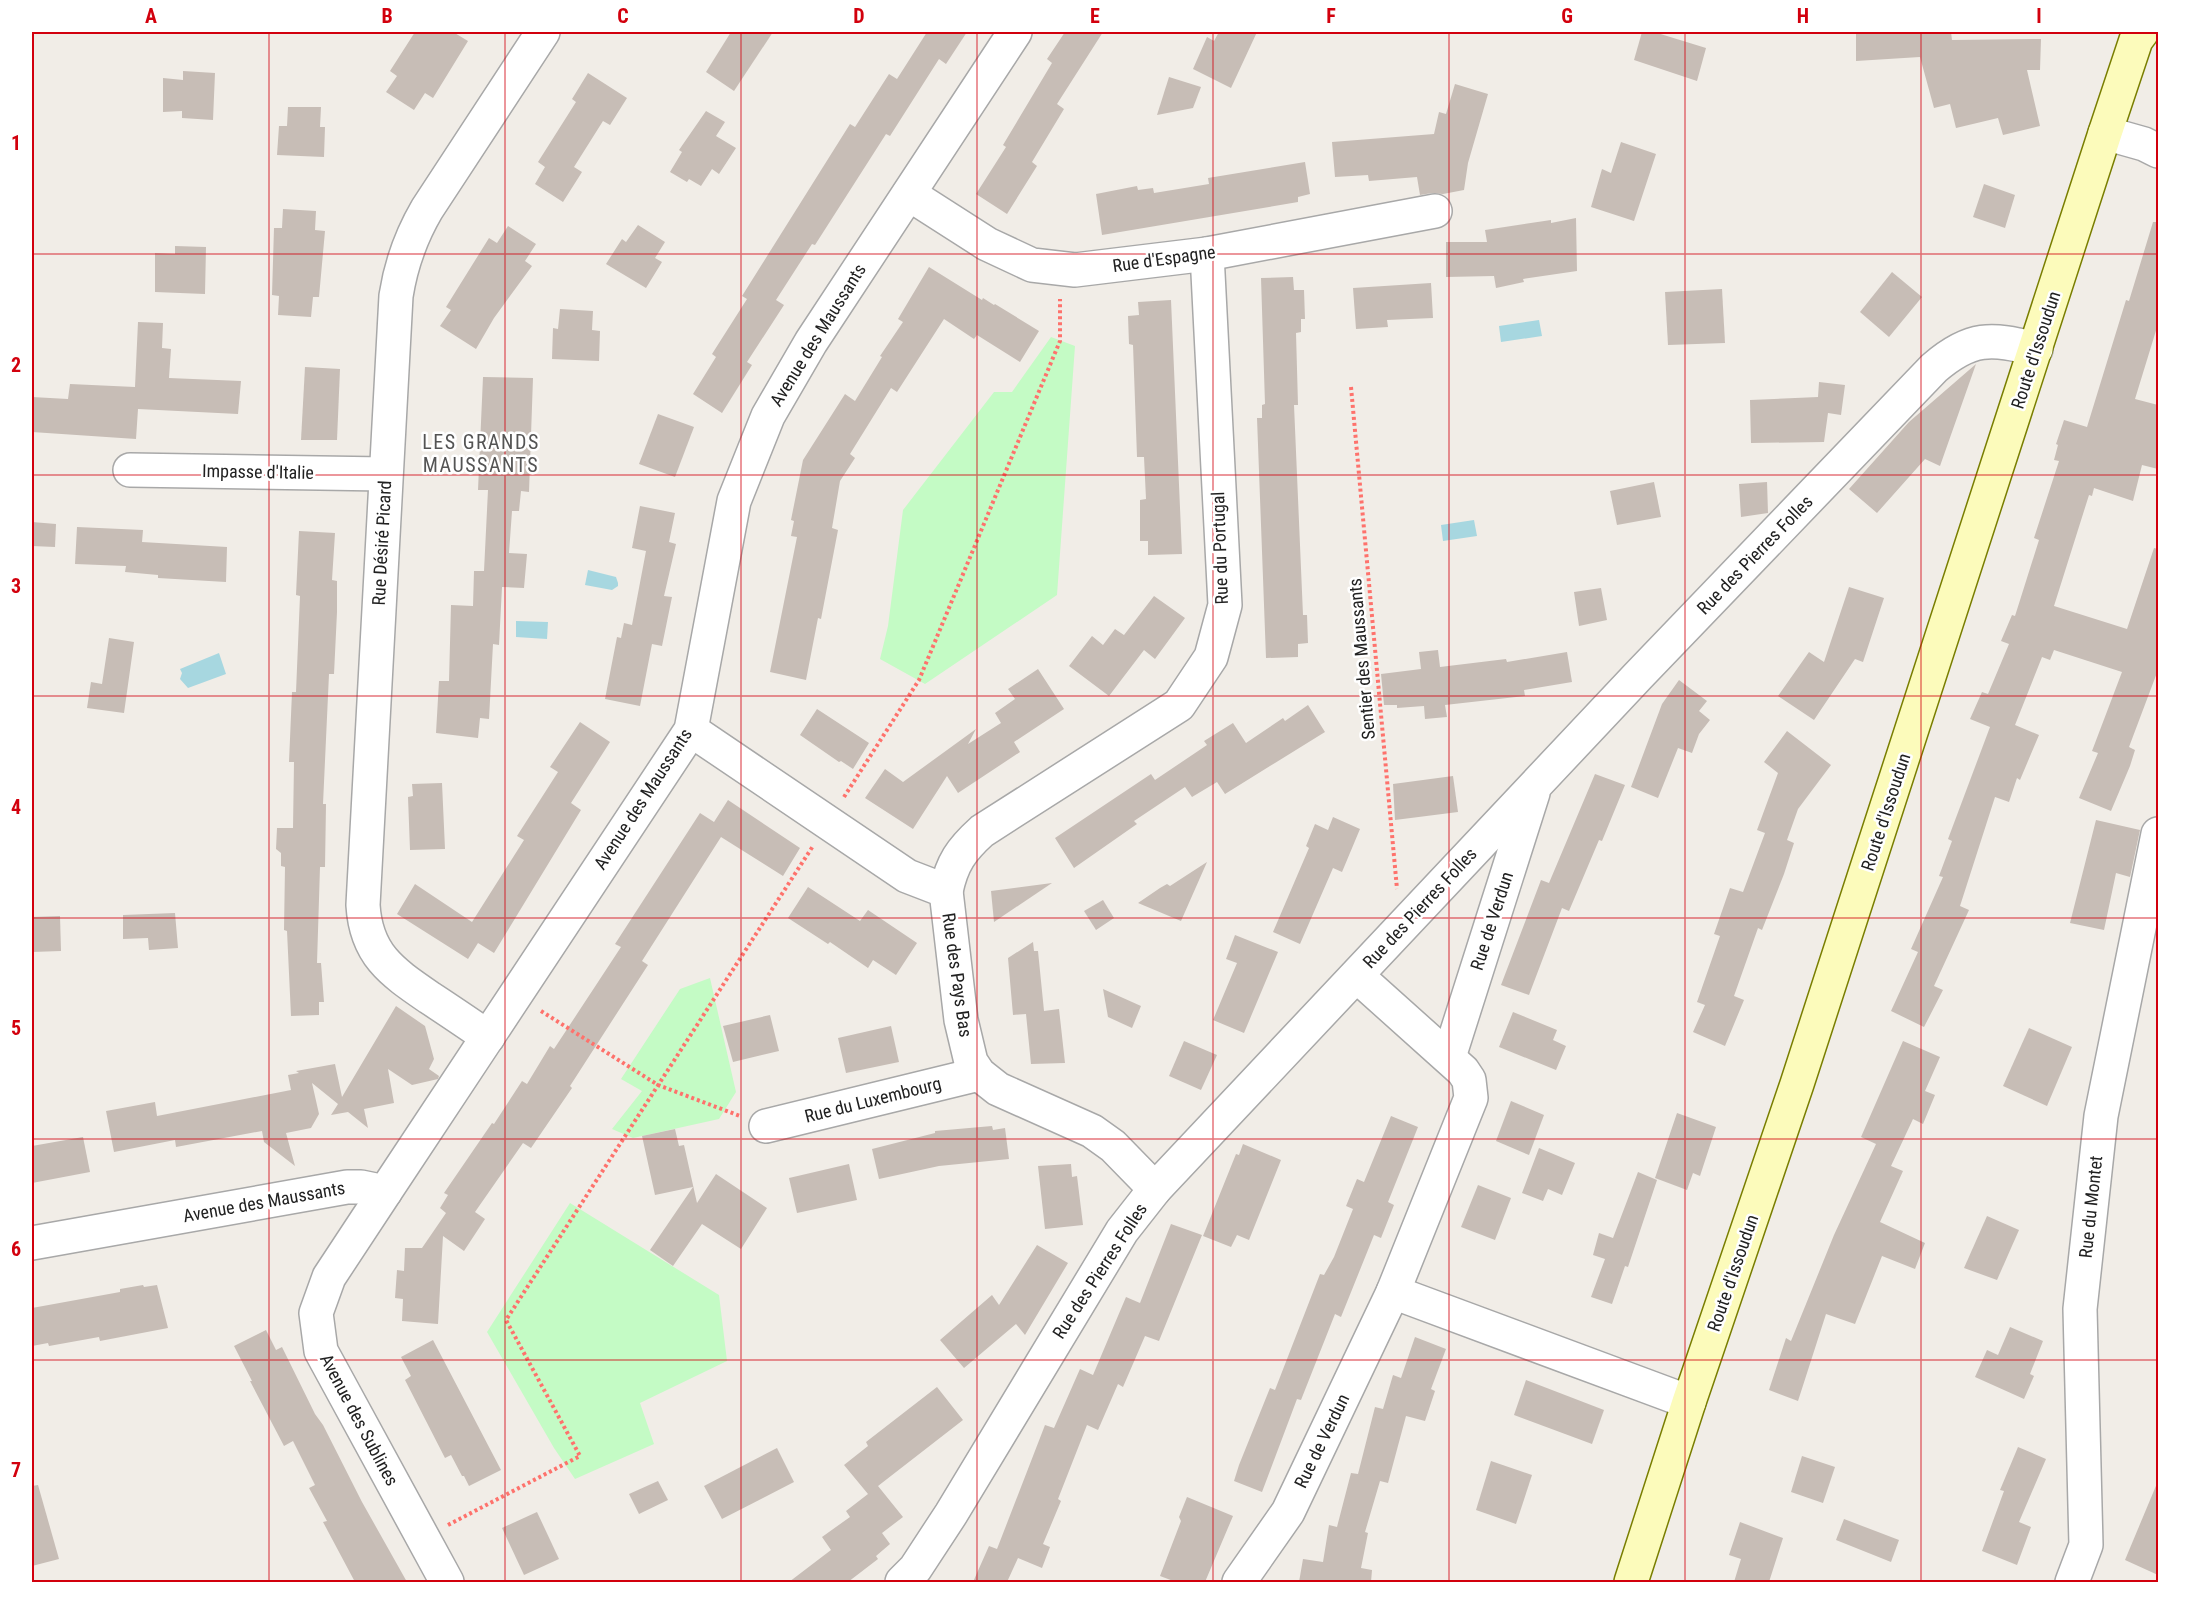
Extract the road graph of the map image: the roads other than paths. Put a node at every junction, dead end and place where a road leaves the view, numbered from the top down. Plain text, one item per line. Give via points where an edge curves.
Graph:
1 (543, 32) edge
2 (1015, 32) edge
3 (2135, 43) edge
4 (2105, 133) junction
5 (2158, 151) edge
6 (909, 194) junction
7 (1435, 211) dead end
8 (1207, 254) junction
9 (2036, 349) junction
10 (130, 470) dead end
11 (385, 474) junction
12 (691, 730) junction
13 (1535, 785) junction
14 (2158, 834) edge
15 (946, 891) junction
16 (1357, 976) junction
17 (488, 1036) junction
18 (1449, 1057) junction
19 (979, 1074) junction
20 (766, 1126) road end
21 (1155, 1189) junction
22 (385, 1192) junction
23 (32, 1243) edge
24 (1394, 1292) junction
25 (1689, 1402) junction
26 (447, 1582) edge
27 (902, 1582) edge
28 (1239, 1582) edge
29 (1631, 1582) edge
30 (2072, 1582) edge

1 - 11 street, Rue Désiré Picard via 427,210 406,251 396,296
2 - 6 street, Avenue des Maussants
3 - 4 main road, Route d'Issoudun
4 - 5 street
4 - 9 main road, Route d'Issoudun
6 - 8 street, Rue d'Espagne via 987,244 1032,265 1075,270
6 - 12 street, Avenue des Maussants via 811,342 768,416 734,501
7 - 8 street, Rue d'Espagne
8 - 15 street, Rue du Portugal via 1225,605 1211,657 1179,705 967,844 955,861
9 - 13 street, Rue des Pierres Folles via 2009,342 1980,342 1966,345 1934,368
9 - 25 main road, Route d'Issoudun via 1797,1084
10 - 11 street, Impasse d'Italie
11 - 17 street, Rue Désiré Picard via 364,921 380,957 395,974
12 - 15 street, Rue des Pays Bas via 907,876
12 - 17 street, Avenue des Maussants
13 - 16 street, Rue des Pierres Folles
13 - 18 street, Rue de Verdun
14 - 30 street, Rue du Montet via 2101,1116 2080,1309 2086,1545
15 - 19 street, Rue des Pays Bas via 961,1020 968,1052
16 - 18 street, Rue de Verdun
16 - 21 street, Rue des Pierres Folles
17 - 22 street, Avenue des Maussants
18 - 24 street, Rue de Verdun via 1469,1080 1471,1098
19 - 20 street, Rue du Luxembourg
19 - 21 street via 998,1089 1106,1140
21 - 27 street, Rue des Pierres Folles via 1122,1232 951,1514
22 - 23 street, Avenue des Maussants via 347,1187
22 - 26 street, Avenue des Sublines via 329,1277 316,1313 321,1351
24 - 25 street
24 - 28 street, Rue de Verdun via 1288,1512
25 - 29 main road, Route d'Issoudun

